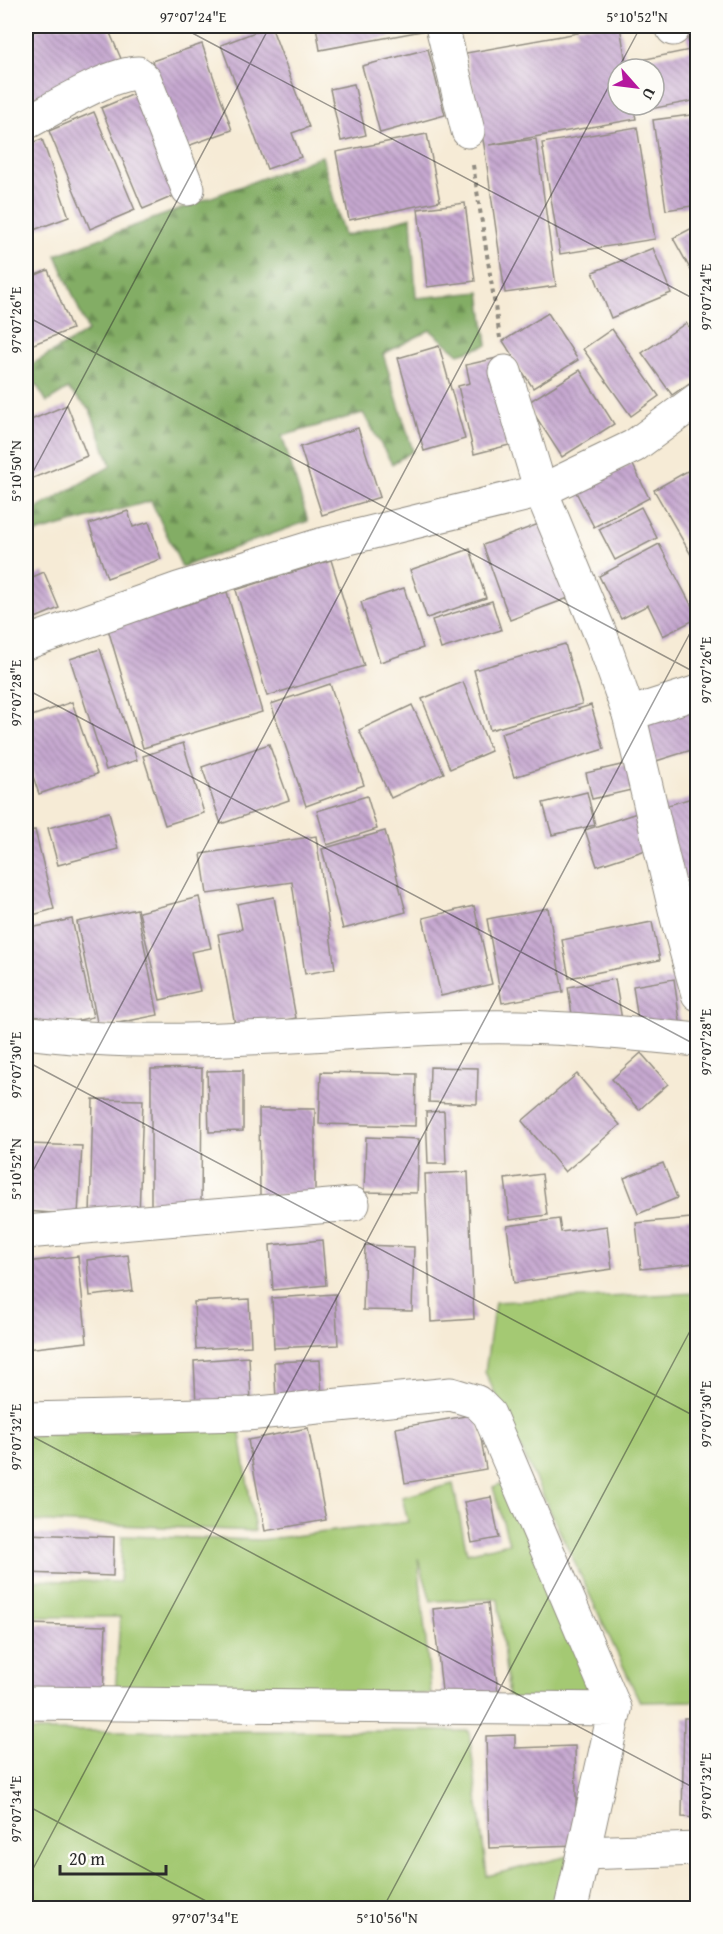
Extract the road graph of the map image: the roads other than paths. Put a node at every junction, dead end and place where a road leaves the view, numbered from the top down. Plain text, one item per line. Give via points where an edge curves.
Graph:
1 (453, 29) edge
2 (26, 123) edge
3 (468, 131) road end
4 (189, 189) dead end
5 (505, 372) road end
6 (698, 399) edge
7 (541, 491) junction
8 (26, 643) edge
9 (698, 692) edge
10 (629, 714) junction
11 (698, 994) edge
12 (26, 1032) edge
13 (698, 1040) edge
14 (353, 1204) dead end
15 (26, 1233) edge
16 (26, 1419) edge
17 (26, 1703) edge
18 (615, 1709) junction
19 (698, 1849) edge
20 (583, 1853) junction
21 (571, 1908) edge

1 - 3 street
2 - 4 street via 111,80 138,73 145,80
5 - 7 street
6 - 7 street via 633,446
7 - 8 street via 320,545 178,589
7 - 10 street
9 - 10 street
10 - 11 street
12 - 13 street via 162,1039 477,1027
14 - 15 street
16 - 18 street via 247,1414 451,1394 477,1402 489,1414
17 - 18 street
18 - 20 street
19 - 20 street
20 - 21 street

